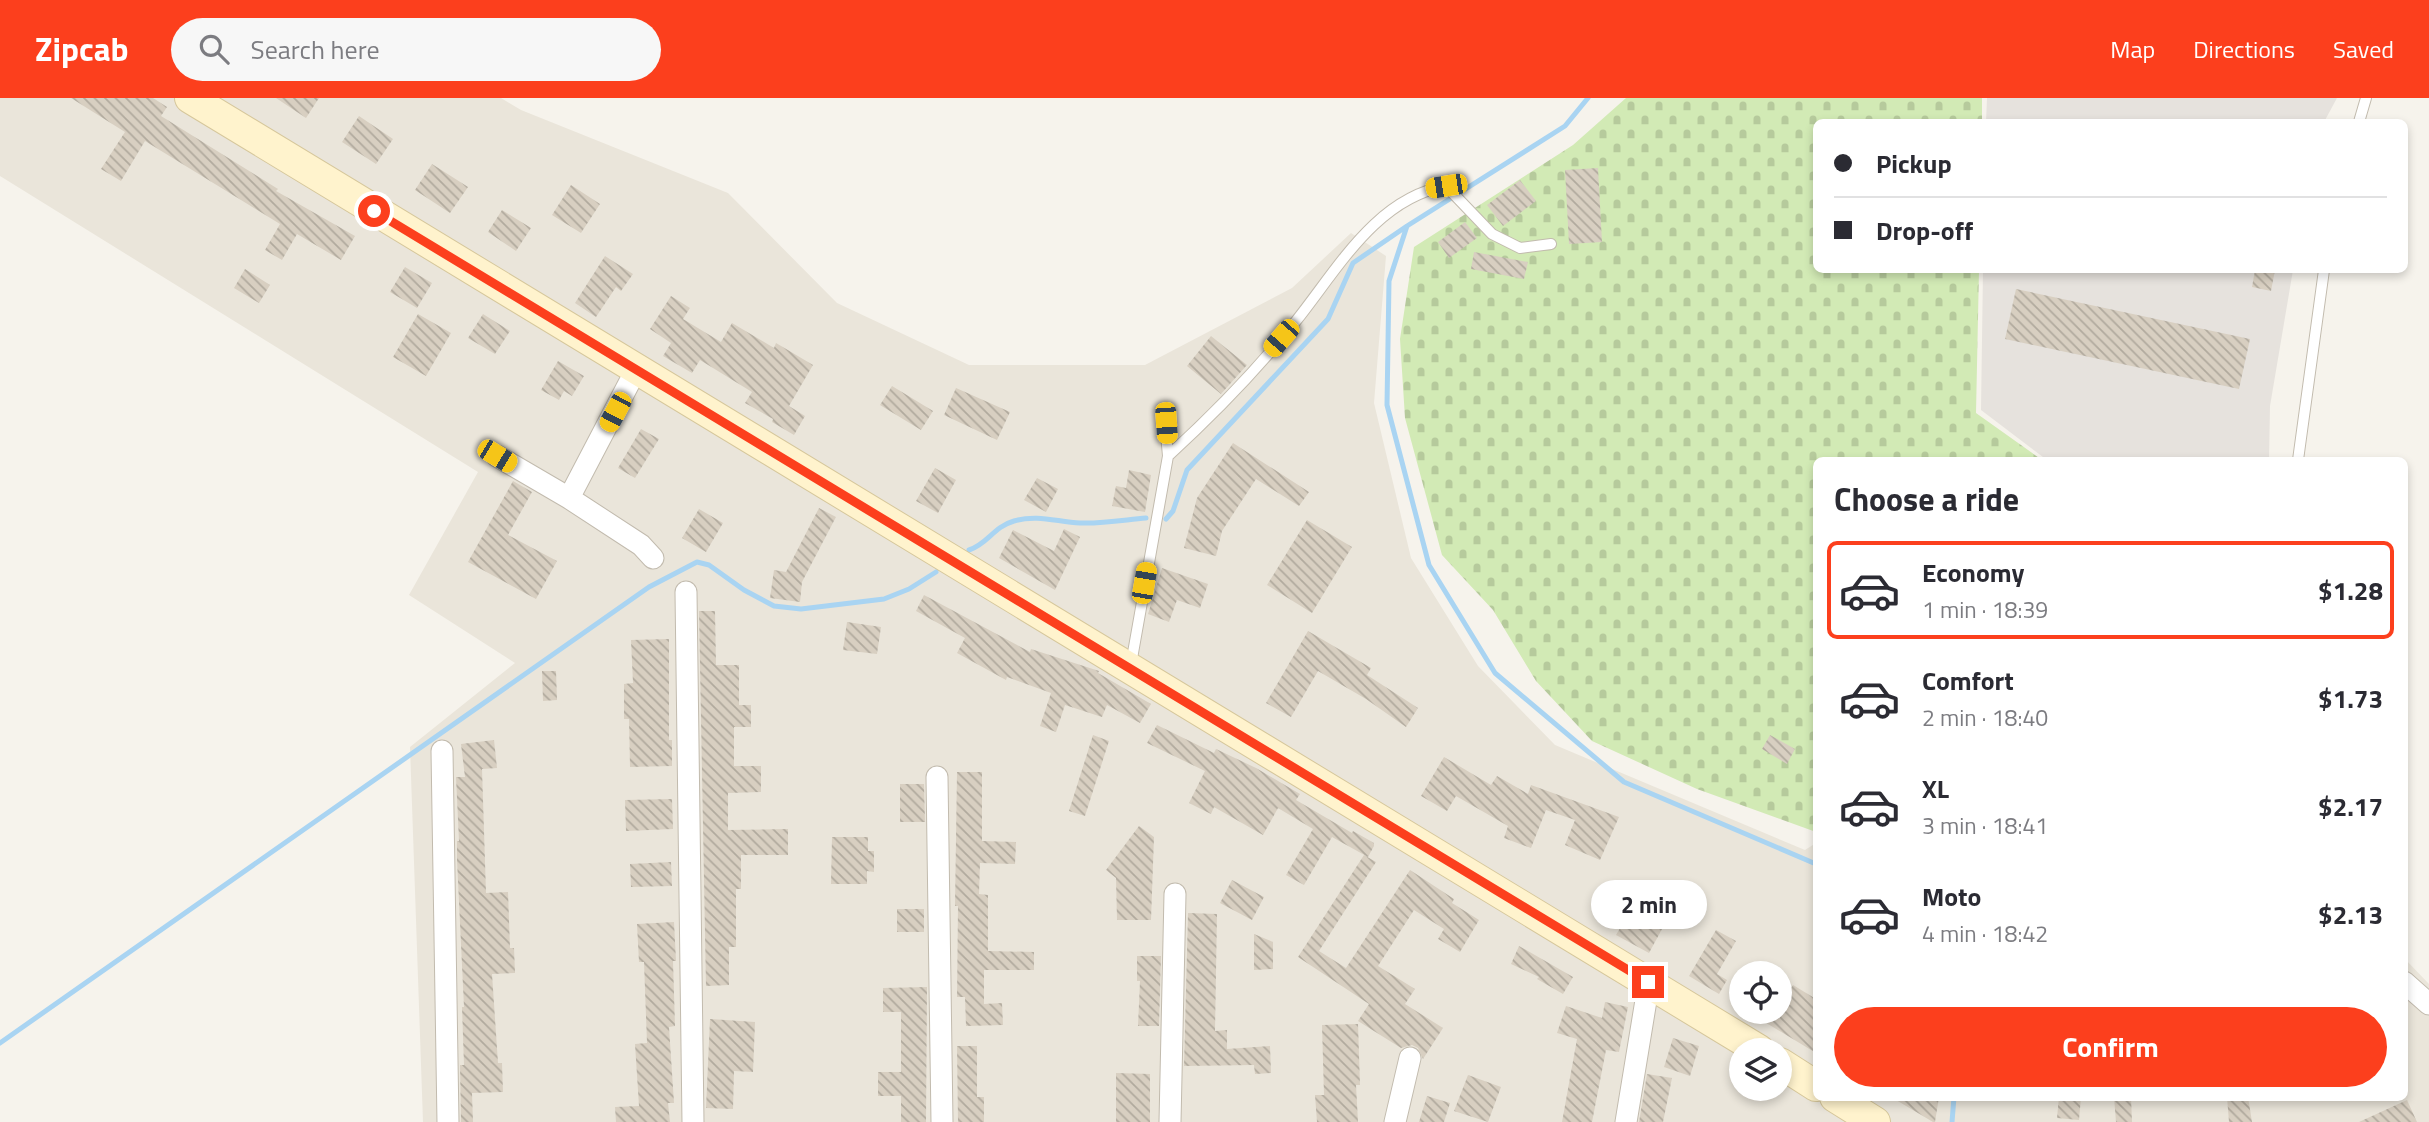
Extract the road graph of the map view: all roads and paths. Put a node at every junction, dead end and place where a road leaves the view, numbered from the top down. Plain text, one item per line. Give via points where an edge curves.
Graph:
1 (190, 98) edge
2 (2366, 98) edge
3 (2359, 119) edge
4 (1551, 244) dead end
5 (2324, 273) edge
6 (637, 368) junction
7 (1166, 423) dead end
8 (497, 456) dead end
9 (1168, 456) junction
10 (2298, 457) edge
11 (569, 498) junction
12 (653, 558) dead end
13 (686, 592) dead end
14 (1131, 670) junction
15 (442, 751) dead end
16 (937, 777) dead end
17 (1175, 894) dead end
18 (1648, 982) junction
19 (2408, 986) edge
20 (2429, 1004) edge
21 (1739, 1038) edge
22 (1410, 1058) dead end
23 (1792, 1071) edge
24 (1813, 1084) edge
25 (1841, 1101) edge
26 (448, 1122) edge
27 (693, 1122) edge
28 (942, 1122) edge
29 (1170, 1122) edge
30 (1395, 1122) edge
31 (1626, 1122) edge
32 (1875, 1122) edge

1 - 6 main road
2 - 3 lane
4 - 9 lane via 1520,248 1492,234 1446,186 1427,189 1399,203 1343,257 1296,321 1220,407
5 - 10 lane
6 - 11 street
6 - 14 main road
7 - 9 lane
8 - 11 street
9 - 14 lane
11 - 12 street via 641,545
13 - 27 street
14 - 18 main road
15 - 26 street
16 - 28 street
17 - 29 street
18 - 21 main road
18 - 31 street
19 - 20 street
22 - 30 street
23 - 24 main road
25 - 32 main road

